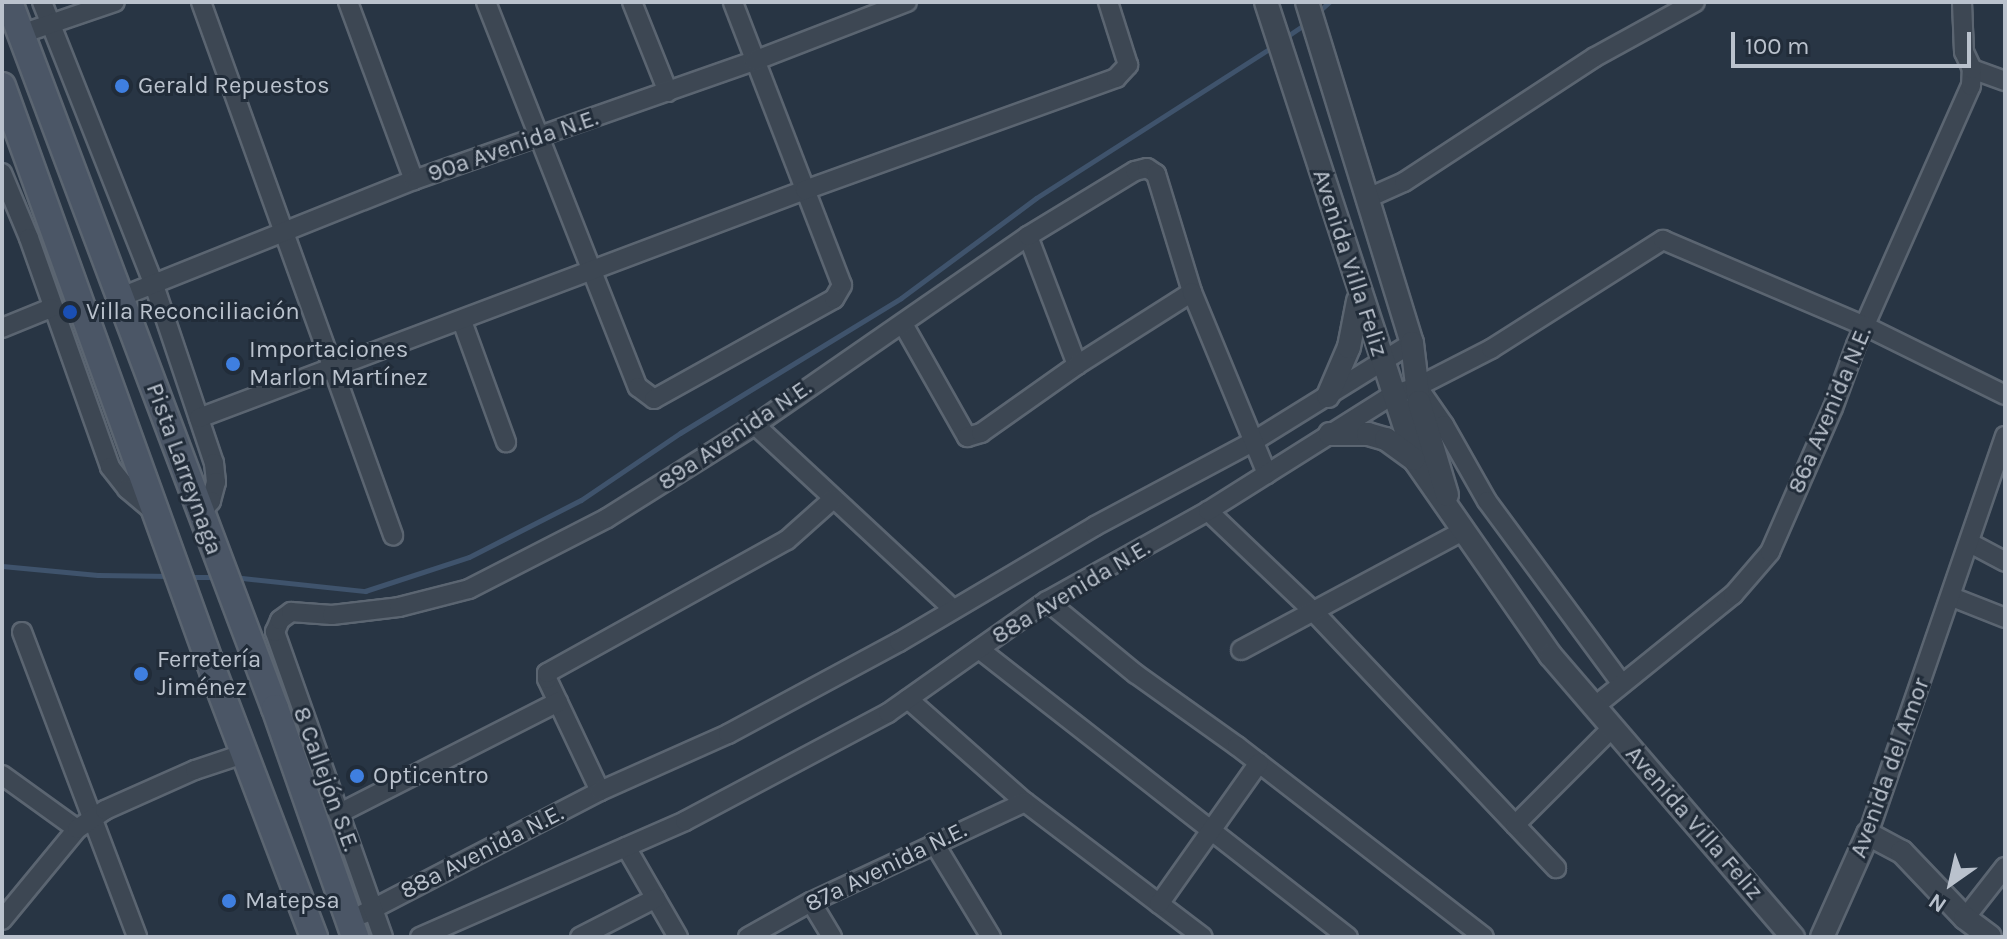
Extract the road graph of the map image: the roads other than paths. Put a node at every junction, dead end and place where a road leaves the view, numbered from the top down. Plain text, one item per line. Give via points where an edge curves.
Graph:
1 (9, 2) edge
2 (42, 2) edge
3 (115, 2) edge
4 (201, 2) edge
5 (348, 2) edge
6 (486, 2) edge
7 (632, 2) edge
8 (733, 2) edge
9 (1108, 2) edge
10 (1266, 2) edge
11 (1695, 2) edge
12 (1962, 2) edge
13 (1308, 3) edge
14 (897, 4) edge
15 (50, 25) junction
16 (21, 34) junction
17 (754, 61) junction
18 (1968, 61) junction
19 (2005, 81) edge
20 (2, 86) edge
21 (668, 92) junction
22 (538, 139) junction
23 (2, 173) edge
24 (414, 180) junction
25 (805, 190) junction
26 (1368, 198) junction
27 (50, 221) junction
28 (282, 233) junction
29 (1028, 236) junction
30 (591, 272) junction
31 (154, 285) junction
32 (1192, 292) junction
33 (1359, 295) junction
34 (121, 297) junction
35 (51, 308) junction
36 (462, 321) junction
37 (903, 324) junction
38 (1865, 326) junction
39 (2, 328) edge
40 (1412, 343) junction
41 (140, 349) junction
42 (1382, 364) junction
43 (1077, 365) junction
44 (335, 369) junction
45 (1417, 387) junction
46 (1392, 395) junction
47 (2005, 395) edge
48 (1328, 396) junction
49 (199, 418) junction
50 (755, 425) junction
51 (1330, 434) junction
52 (2005, 436) edge
53 (1254, 441) junction
54 (506, 442) dead end
55 (1416, 462) junction
56 (1267, 474) junction
57 (833, 499) junction
58 (1208, 511) junction
59 (200, 514) junction
60 (1458, 524) junction
61 (162, 526) junction
62 (393, 535) dead end
63 (1970, 543) junction
64 (2005, 562) edge
65 (1952, 597) junction
66 (1047, 601) junction
67 (952, 608) junction
68 (1313, 611) junction
69 (2005, 618) edge
70 (280, 620) joint
71 (22, 632) dead end
72 (979, 649) junction
73 (1241, 650) dead end
74 (213, 671) junction
75 (1621, 683) junction
76 (908, 699) junction
77 (558, 702) junction
78 (286, 705) junction
79 (1594, 707) junction
80 (1612, 728) junction
81 (243, 754) junction
82 (1259, 763) junction
83 (295, 771) junction
84 (2, 775) edge
85 (600, 791) junction
86 (1025, 802) junction
87 (338, 814) junction
88 (84, 824) junction
89 (1515, 825) junction
90 (1211, 830) junction
91 (1868, 834) junction
92 (934, 843) junction
93 (626, 847) junction
94 (2005, 867) edge
95 (1556, 868) dead end
96 (656, 898) junction
97 (811, 902) junction
98 (1159, 904) junction
99 (1965, 918) junction
100 (2, 920) edge
101 (359, 923) edge
102 (137, 937) edge
103 (314, 937) edge
104 (383, 937) edge
105 (420, 937) edge
106 (580, 937) edge
107 (678, 937) edge
108 (748, 937) edge
109 (832, 937) edge
110 (991, 937) edge
111 (1203, 937) edge
112 (1348, 937) edge
113 (1484, 937) edge
114 (1793, 937) edge
115 (1822, 937) edge
116 (1990, 937) edge

1 - 16 main road, Pista Larreynaga
2 - 15 street
3 - 15 street
4 - 28 street
5 - 24 street
6 - 22 street
7 - 21 street
8 - 17 street
9 - 25 street via 1128,65 1116,78
10 - 33 street, Avenida Villa Feliz
11 - 26 street via 1595,57 1404,182
12 - 18 street, 86a Avenida N.E.
13 - 26 street, Avenida Villa Feliz
14 - 17 street, 90a Avenida N.E.
15 - 16 street
15 - 31 street
16 - 34 main road, Pista Larreynaga
17 - 21 street, 90a Avenida N.E.
17 - 25 street
18 - 19 street
18 - 38 street, 86a Avenida N.E. via 1971,86
20 - 27 main road, Pista Larreynaga
21 - 22 street, 90a Avenida N.E.
22 - 24 street, 90a Avenida N.E.
22 - 30 street
23 - 35 street
24 - 28 street, 90a Avenida N.E.
25 - 30 street
25 - 30 street via 842,285 840,293 654,399 638,387
26 - 40 street, Avenida Villa Feliz
27 - 41 main road via 62,216 78,221 89,233 126,329
27 - 61 main road, Pista Larreynaga
28 - 31 street, 90a Avenida N.E.
28 - 44 street
29 - 32 street, 89a Avenida N.E. via 1147,168 1156,174
29 - 37 street, 89a Avenida N.E.
29 - 43 street
30 - 36 street
31 - 34 street, 90a Avenida N.E.
31 - 49 street
32 - 43 street
32 - 53 street
33 - 42 street, Avenida Villa Feliz
33 - 48 street via 1349,347
34 - 41 main road, Pista Larreynaga
35 - 39 street
35 - 61 street via 110,467
36 - 44 street
36 - 54 street
37 - 43 street via 967,437 981,433
37 - 50 street, 89a Avenida N.E.
38 - 45 street, 88a Avenida N.E. via 1663,240 1491,349
38 - 47 street
38 - 75 street, 86a Avenida N.E. via 1770,552 1733,595
40 - 42 street, 88a Avenida N.E.
40 - 45 street, Avenida Villa Feliz
41 - 59 main road, Pista Larreynaga
42 - 46 street, Avenida Villa Feliz
42 - 48 street, 88a Avenida N.E.
44 - 49 street
44 - 62 street
45 - 46 street, 88a Avenida N.E.
45 - 60 street, Avenida Villa Feliz
45 - 75 street via 1487,501
46 - 51 street, 88a Avenida N.E.
46 - 55 street, Avenida Villa Feliz
48 - 53 street, 88a Avenida N.E.
49 - 59 street via 216,482 211,501
50 - 57 street
50 - 70 street, 89a Avenida N.E. via 607,518 469,589 399,607 332,615 291,612
51 - 55 street via 1386,439
51 - 56 street, 88a Avenida N.E.
52 - 63 street, Avenida del Amor
53 - 56 street
53 - 67 street, 88a Avenida N.E.
55 - 60 street, Avenida Villa Feliz
56 - 58 street, 88a Avenida N.E.
57 - 67 street
57 - 77 street via 787,540 551,669 547,679
58 - 66 street, 88a Avenida N.E.
58 - 68 street
59 - 61 main road
59 - 78 main road, Pista Larreynaga via 231,594
60 - 68 street
60 - 79 street, Avenida Villa Feliz via 1551,656
61 - 74 main road, Pista Larreynaga
63 - 64 street
63 - 65 street, Avenida del Amor
65 - 69 street
65 - 91 street, Avenida del Amor
66 - 72 street, 88a Avenida N.E.
66 - 82 street
67 - 85 street, 88a Avenida N.E. via 728,734
68 - 73 street
68 - 89 street
70 - 78 street, 8 Callejón S.E. via 275,632
71 - 88 street
72 - 76 street, 88a Avenida N.E.
72 - 90 street
74 - 81 main road, Pista Larreynaga
74 - 83 main road via 241,662 252,672 285,759
75 - 79 street, 86a Avenida N.E.
76 - 86 street
76 - 93 street, 88a Avenida N.E. via 699,814
77 - 85 street
77 - 87 street
78 - 83 main road, Pista Larreynaga
78 - 87 street, 8 Callejón S.E.
79 - 80 street, Avenida Villa Feliz
80 - 89 street
80 - 114 street, Avenida Villa Feliz
81 - 88 street via 195,770
81 - 103 main road, Pista Larreynaga
82 - 90 street
82 - 113 street
83 - 101 main road, Pista Larreynaga
84 - 88 street
85 - 101 street, 88a Avenida N.E.
86 - 92 street, 87a Avenida N.E.
86 - 98 street
87 - 101 street, 8 Callejón S.E.
88 - 100 street
88 - 102 street
89 - 95 street
90 - 98 street
90 - 112 street
91 - 99 street via 1902,852
91 - 115 street, Avenida del Amor
92 - 97 street, 87a Avenida N.E.
92 - 110 street
93 - 96 street
93 - 105 street, 88a Avenida N.E.
94 - 99 street
96 - 106 street
96 - 107 street
97 - 108 street, 87a Avenida N.E.
97 - 109 street
98 - 111 street
99 - 116 street
101 - 104 street, 8 Callejón S.E.

